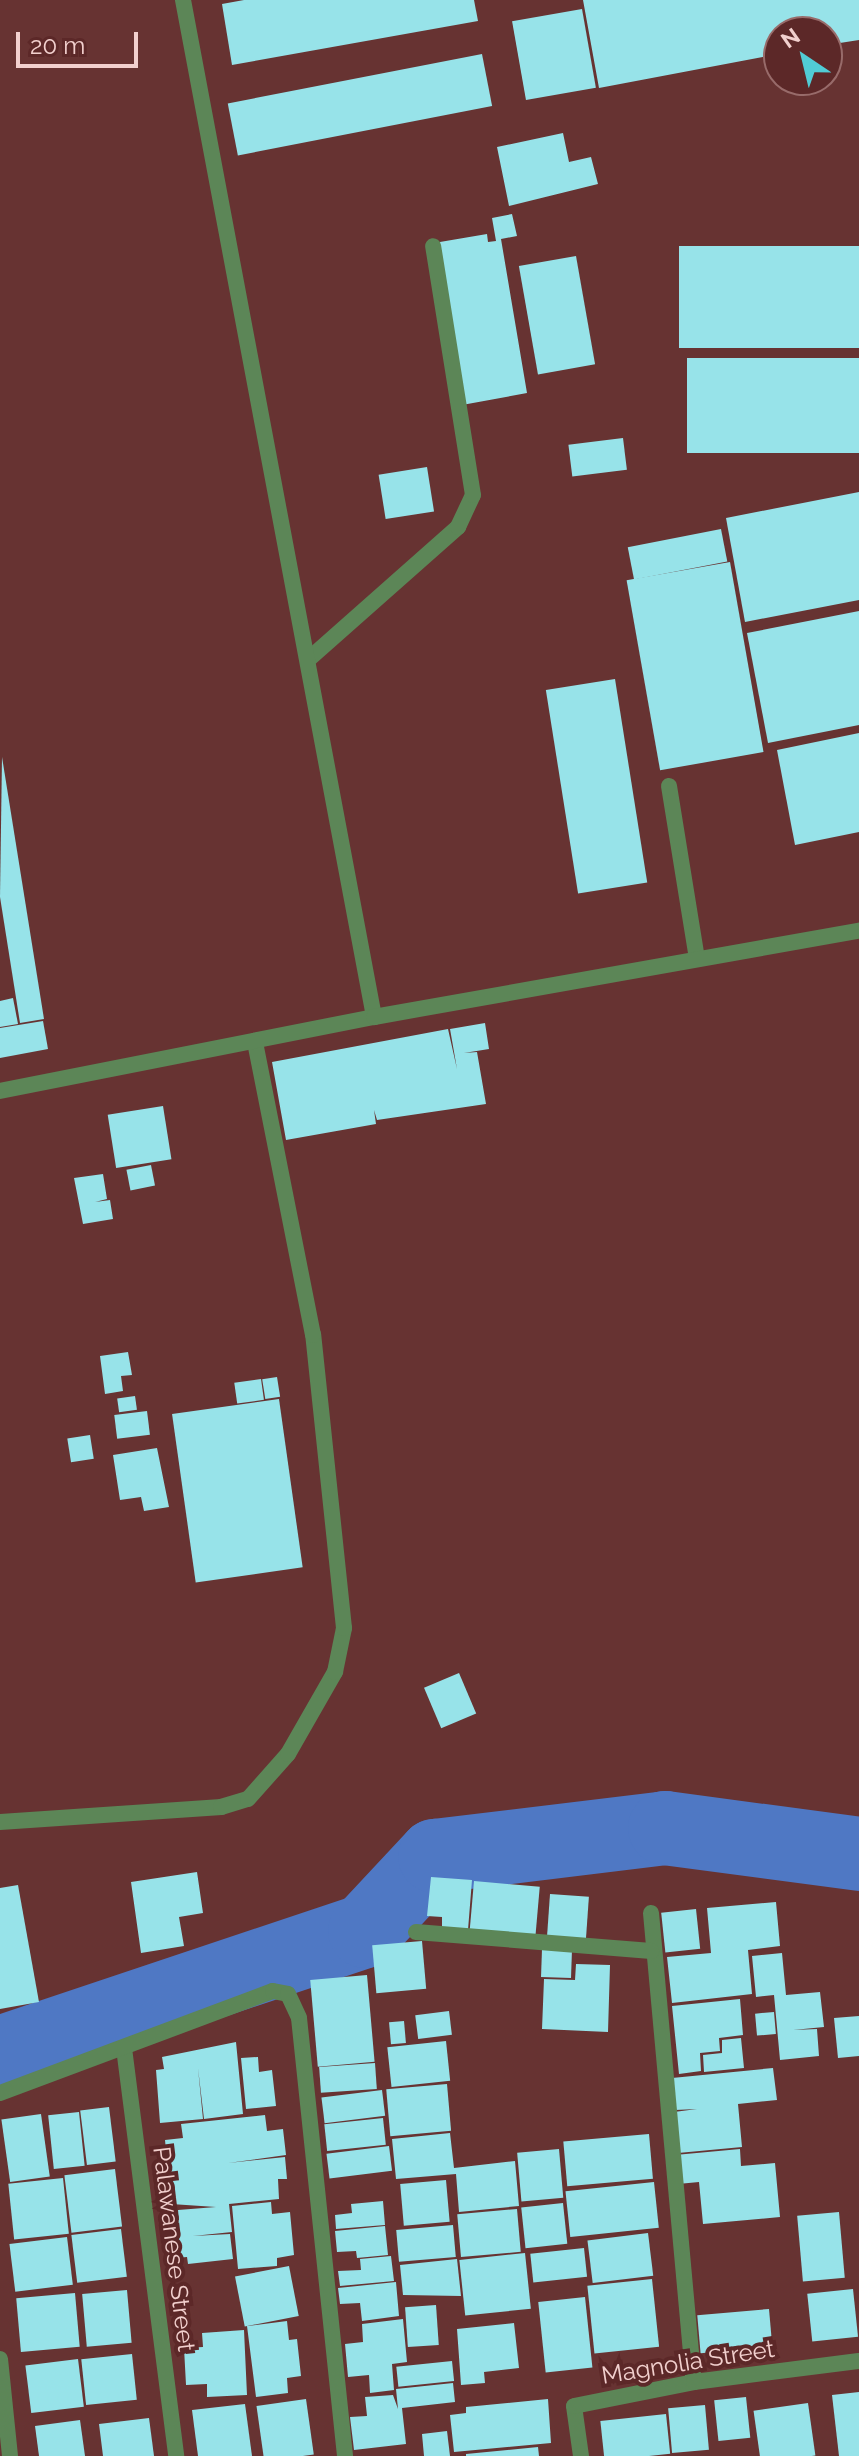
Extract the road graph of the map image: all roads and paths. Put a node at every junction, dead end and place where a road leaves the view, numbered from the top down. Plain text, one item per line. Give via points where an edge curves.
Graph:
1 (183, 0) edge
2 (433, 246) dead end
3 (310, 658) junction
4 (669, 786) dead end
5 (859, 931) edge
6 (697, 958) junction
7 (374, 1017) junction
8 (255, 1041) junction
9 (0, 1091) edge
10 (0, 1822) edge
11 (651, 1913) dead end
12 (416, 1932) dead end
13 (651, 1951) junction
14 (124, 2048) junction
15 (0, 2093) edge
16 (0, 2359) edge
17 (859, 2361) edge
18 (694, 2382) junction
19 (10, 2456) edge
20 (176, 2456) edge
21 (345, 2456) edge
22 (581, 2456) edge

1 - 3 street
2 - 3 street via 473,495 458,527
3 - 7 street
4 - 6 street
5 - 6 street
6 - 7 street
7 - 8 street
8 - 9 street
8 - 10 street via 313,1335 344,1628 335,1672 288,1754 268,1783 248,1799 221,1807
11 - 13 street
12 - 13 street
13 - 18 street
14 - 15 street
14 - 20 street, Palawanese Street
14 - 21 street via 273,1991 288,1994 299,2018
16 - 19 street
17 - 18 street, Magnolia Street
18 - 22 street, Magnolia Street via 574,2406

